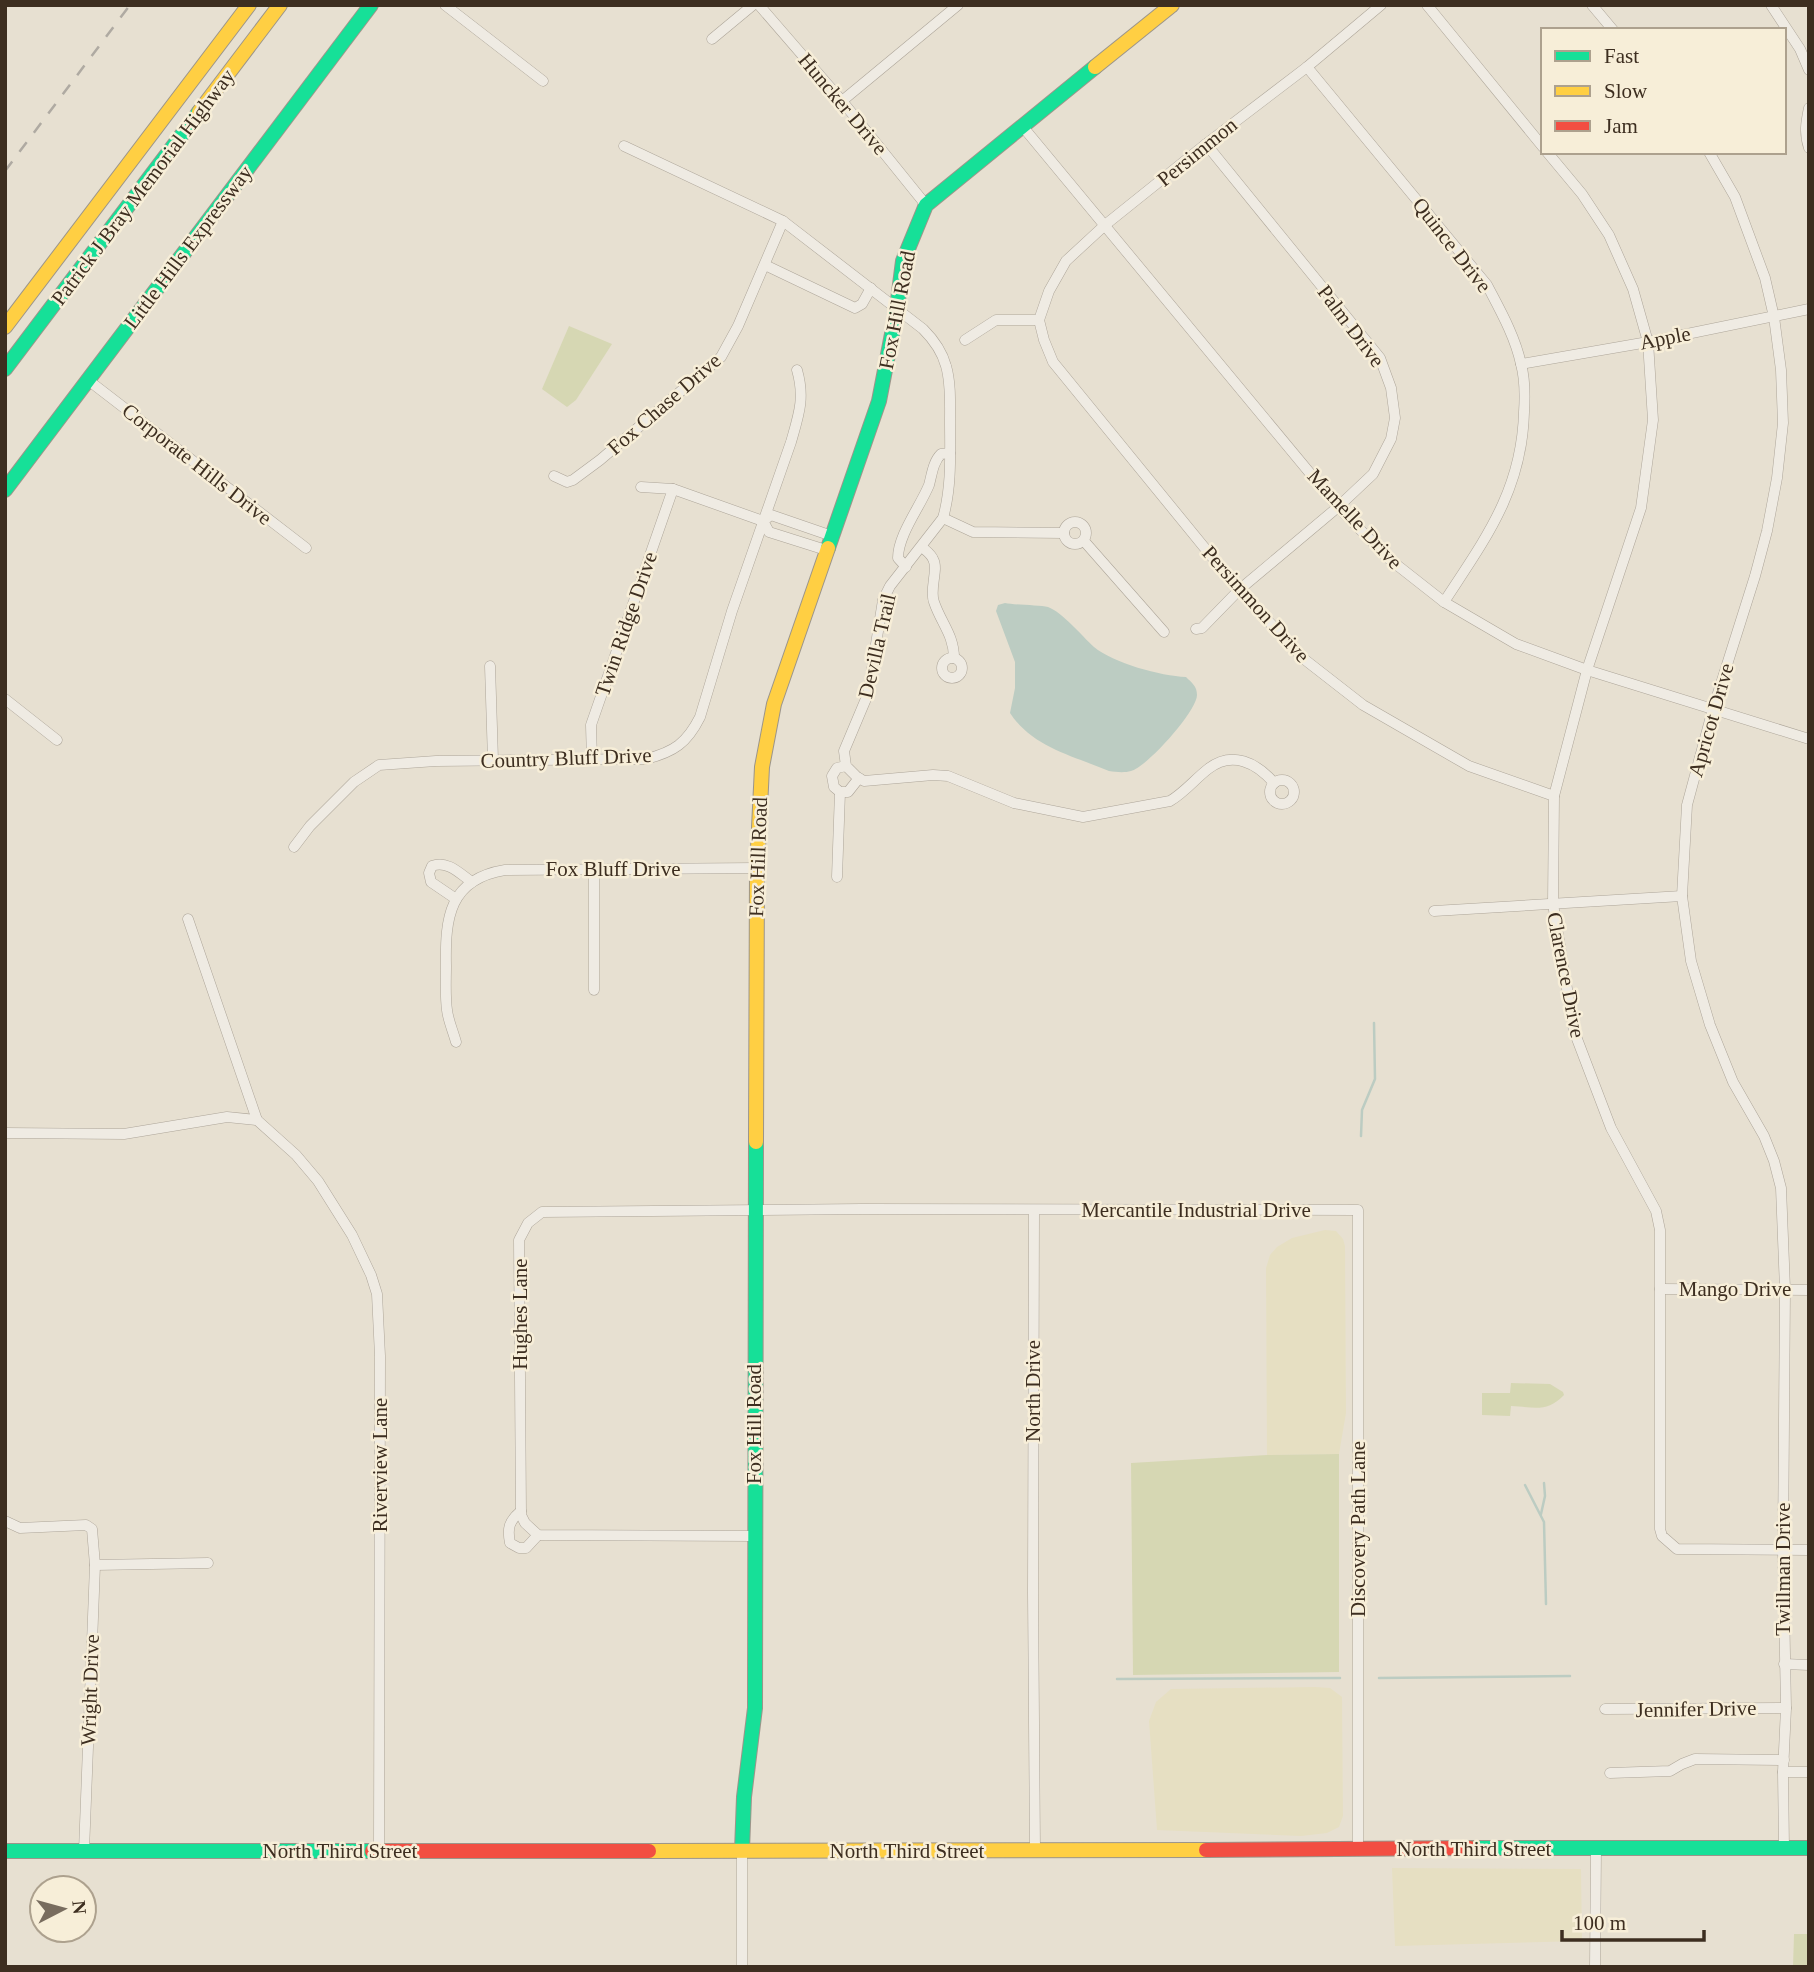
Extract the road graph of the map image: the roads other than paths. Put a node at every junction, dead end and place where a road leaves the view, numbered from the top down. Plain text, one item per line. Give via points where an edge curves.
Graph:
1 (249, 5) edge
2 (280, 5) edge
3 (372, 5) edge
4 (445, 5) edge
5 (753, 5) edge
6 (760, 5) edge
7 (958, 5) edge
8 (1172, 5) edge
9 (1381, 5) edge
10 (1427, 5) edge
11 (1592, 5) edge
12 (1771, 5) edge
13 (1611, 28) edge
14 (712, 39) dead end
15 (1307, 66) junction
16 (1809, 70) edge
17 (543, 81) dead end
18 (842, 101) junction
19 (1809, 108) edge
20 (1023, 127) junction
21 (1206, 144) junction
22 (1541, 145) edge
23 (624, 146) dead end
24 (1809, 148) edge
25 (1549, 154) edge
26 (1710, 154) edge
27 (926, 205) junction
28 (783, 221) junction
29 (1105, 225) junction
30 (765, 265) junction
31 (871, 288) junction
32 (897, 308) junction
33 (1809, 309) edge
34 (1774, 317) junction
35 (1039, 320) junction
36 (5, 327) edge
37 (965, 340) dead end
38 (1648, 342) junction
39 (1521, 364) junction
40 (5, 369) edge
41 (797, 370) dead end
42 (88, 380) junction
43 (950, 453) junction
44 (554, 476) dead end
45 (641, 487) dead end
46 (673, 489) junction
47 (5, 490) edge
48 (1338, 507) junction
49 (943, 518) junction
50 (763, 521) junction
51 (1064, 533) junction
52 (832, 536) junction
53 (1084, 541) junction
54 (922, 547) junction
55 (306, 548) dead end
56 (827, 550) junction
57 (906, 566) junction
58 (1239, 590) junction
59 (1444, 602) junction
60 (1196, 629) dead end
61 (1164, 632) dead end
62 (954, 658) dead end
63 (490, 666) dead end
64 (1587, 670) junction
65 (5, 699) edge
66 (1713, 709) junction
67 (1809, 739) edge
68 (57, 740) dead end
69 (493, 760) junction
70 (592, 760) junction
71 (846, 766) junction
72 (859, 778) junction
73 (1274, 783) dead end
74 (840, 792) junction
75 (1554, 796) junction
76 (295, 847) dead end
77 (757, 868) junction
78 (594, 870) junction
79 (837, 877) dead end
80 (472, 882) junction
81 (1682, 896) junction
82 (456, 899) junction
83 (1553, 904) junction
84 (1434, 911) dead end
85 (188, 919) dead end
86 (594, 990) dead end
87 (456, 1042) dead end
88 (257, 1119) junction
89 (5, 1133) edge
90 (1357, 1209) joint
91 (1034, 1210) junction
92 (755, 1211) junction
93 (1660, 1289) junction
94 (1785, 1289) junction
95 (1809, 1290) edge
96 (521, 1511) junction
97 (5, 1521) edge
98 (538, 1535) junction
99 (754, 1536) junction
100 (1783, 1550) junction
101 (1809, 1550) edge
102 (208, 1563) dead end
103 (95, 1565) junction
104 (1784, 1664) junction
105 (1809, 1665) edge
106 (1786, 1708) junction
107 (1605, 1709) dead end
108 (1784, 1760) junction
109 (1783, 1772) junction
110 (1809, 1772) edge
111 (1610, 1773) dead end
112 (1358, 1848) junction
113 (1784, 1848) junction
114 (1809, 1848) edge
115 (1596, 1849) junction
116 (379, 1850) junction
117 (742, 1850) junction
118 (5, 1851) edge
119 (84, 1851) junction
120 (1035, 1851) junction
121 (742, 1967) edge
122 (1595, 1967) edge

1 - 36 main road, Patrick J Bray Memorial Highway
2 - 40 main road, Patrick J Bray Memorial Highway
3 - 42 main road, Little Hills Expressway
4 - 17 street
5 - 14 street
6 - 18 street, Huncker Drive
7 - 18 street
8 - 20 main road, Fox Hill Road
9 - 15 street, Persimmon
10 - 22 street
11 - 13 street
12 - 16 street
15 - 21 street, Persimmon
15 - 39 street, Quince Drive via 1487,285
18 - 27 street, Huncker Drive
19 - 24 street via 1805,125
20 - 27 main road, Fox Hill Road
20 - 29 street, Mamelle Drive
21 - 29 street, Persimmon
21 - 48 street, Palm Drive via 1380,358 1391,388 1395,418 1391,439 1373,474
23 - 28 street, Devilla Trail
25 - 38 street, Clarence Drive via 1609,236 1633,289
26 - 34 street, Apricot Drive via 1735,197
27 - 32 main road, Fox Hill Road via 904,261
28 - 30 street, Fox Chase Drive
28 - 31 street, Devilla Trail
29 - 35 street, Persimmon via 1066,261
29 - 48 street, Mamelle Drive
30 - 31 street via 855,307
30 - 44 street, Fox Chase Drive via 721,357 573,480
31 - 32 street, Devilla Trail
32 - 43 street, Devilla Trail via 933,340 946,366
32 - 52 main road, Fox Hill Road via 879,401
33 - 34 street, Apple
34 - 38 street, Apple
34 - 66 street, Apricot Drive via 1783,397 1777,478 1758,565
35 - 37 street via 996,320
35 - 58 street, Persimmon Drive via 1053,362
38 - 39 street, Apple
38 - 64 street, Clarence Drive via 1653,420 1641,508
39 - 59 street, Quince Drive via 1524,429 1510,491 1493,527
41 - 50 street, Country Bluff Drive via 802,389 799,414
42 - 47 main road, Little Hills Expressway
42 - 55 street, Corporate Hills Drive
43 - 49 street, Devilla Trail
43 - 57 street, Devilla Trail via 941,454 936,461 900,548 898,558
45 - 46 street
46 - 50 street
46 - 70 street, Twin Ridge Drive via 591,725
48 - 58 street, Palm Drive
48 - 59 street, Mamelle Drive via 1388,558
49 - 51 street via 974,532
49 - 54 street, Devilla Trail
50 - 52 street via 771,514
50 - 56 street via 769,532
50 - 70 street, Country Bluff Drive via 693,730 665,754 646,760
51 - 53 street via 1069,543
51 - 53 street via 1069,524 1080,523 1086,531
52 - 56 main road, Fox Hill Road
53 - 61 street
54 - 57 street, Devilla Trail
54 - 62 street via 935,565 934,601 954,645
56 - 77 main road, Fox Hill Road via 774,704 762,766
57 - 71 street, Devilla Trail via 883,600 868,694 844,751
58 - 60 street, Palm Drive
58 - 75 street, Persimmon Drive via 1304,659 1363,705 1469,766
59 - 64 street, Mamelle Drive via 1516,643
63 - 69 street
64 - 66 street, Mamelle Drive
64 - 75 street, Clarence Drive
65 - 68 street
66 - 67 street, Mamelle Drive
66 - 81 street, Apricot Drive via 1687,805
69 - 70 street, Country Bluff Drive
69 - 76 street, Country Bluff Drive via 379,765 354,782
71 - 72 street
71 - 74 street via 837,768 832,776
72 - 73 street via 948,776 1014,803 1083,817 1170,801 1208,768 1227,760 1253,764
72 - 74 street via 848,792
74 - 79 street
75 - 83 street, Clarence Drive
77 - 78 street, Fox Bluff Drive
77 - 92 main road, Fox Hill Road
78 - 80 street, Fox Bluff Drive via 505,870
78 - 86 street
80 - 82 street, Fox Bluff Drive
80 - 82 street via 450,866 432,866 431,883
81 - 83 street
81 - 94 street, Apricot Drive via 1691,961 1710,1025 1774,1161 1781,1188
82 - 87 street, Fox Bluff Drive via 447,924 446,957 447,1010
83 - 84 street
83 - 93 street, Clarence Drive via 1574,1031 1611,1128 1656,1212
85 - 88 street, Riverview Lane
88 - 89 street via 227,1117 124,1133
88 - 116 street, Riverview Lane via 318,1181 352,1235 377,1294
90 - 91 street, Mercantile Industrial Drive
90 - 112 street, Discovery Path Lane
91 - 92 street
91 - 120 street, North Drive
92 - 96 street, Hughes Lane via 542,1212 528,1223 519,1240
92 - 99 main road, Fox Hill Road
93 - 94 street, Mango Drive
93 - 100 street, Clarence Drive via 1662,1536 1677,1549
94 - 95 street, Mango Drive
94 - 100 street, Twillman Drive
96 - 98 street via 525,1523
96 - 98 street, Hughes Lane via 508,1529 510,1543 526,1548
97 - 103 street, Wright Drive via 20,1528 86,1525 92,1529
98 - 99 street, Hughes Lane
99 - 117 main road, Fox Hill Road via 755,1708
100 - 101 street, Clarence Drive
100 - 104 street, Twillman Drive
102 - 103 street
103 - 119 street, Wright Drive
104 - 105 street
104 - 106 street, Twillman Drive
106 - 107 street, Jennifer Drive
106 - 108 street, Twillman Drive
108 - 109 street, Twillman Drive
108 - 111 street via 1695,1759 1670,1772
109 - 110 street
109 - 113 street, Twillman Drive
112 - 115 main road, North Third Street
112 - 120 main road, North Third Street
113 - 114 main road, North Third Street
113 - 115 main road, North Third Street
115 - 122 street
116 - 117 main road, North Third Street
116 - 119 main road, North Third Street
117 - 120 main road, North Third Street
117 - 121 street
118 - 119 main road, North Third Street

